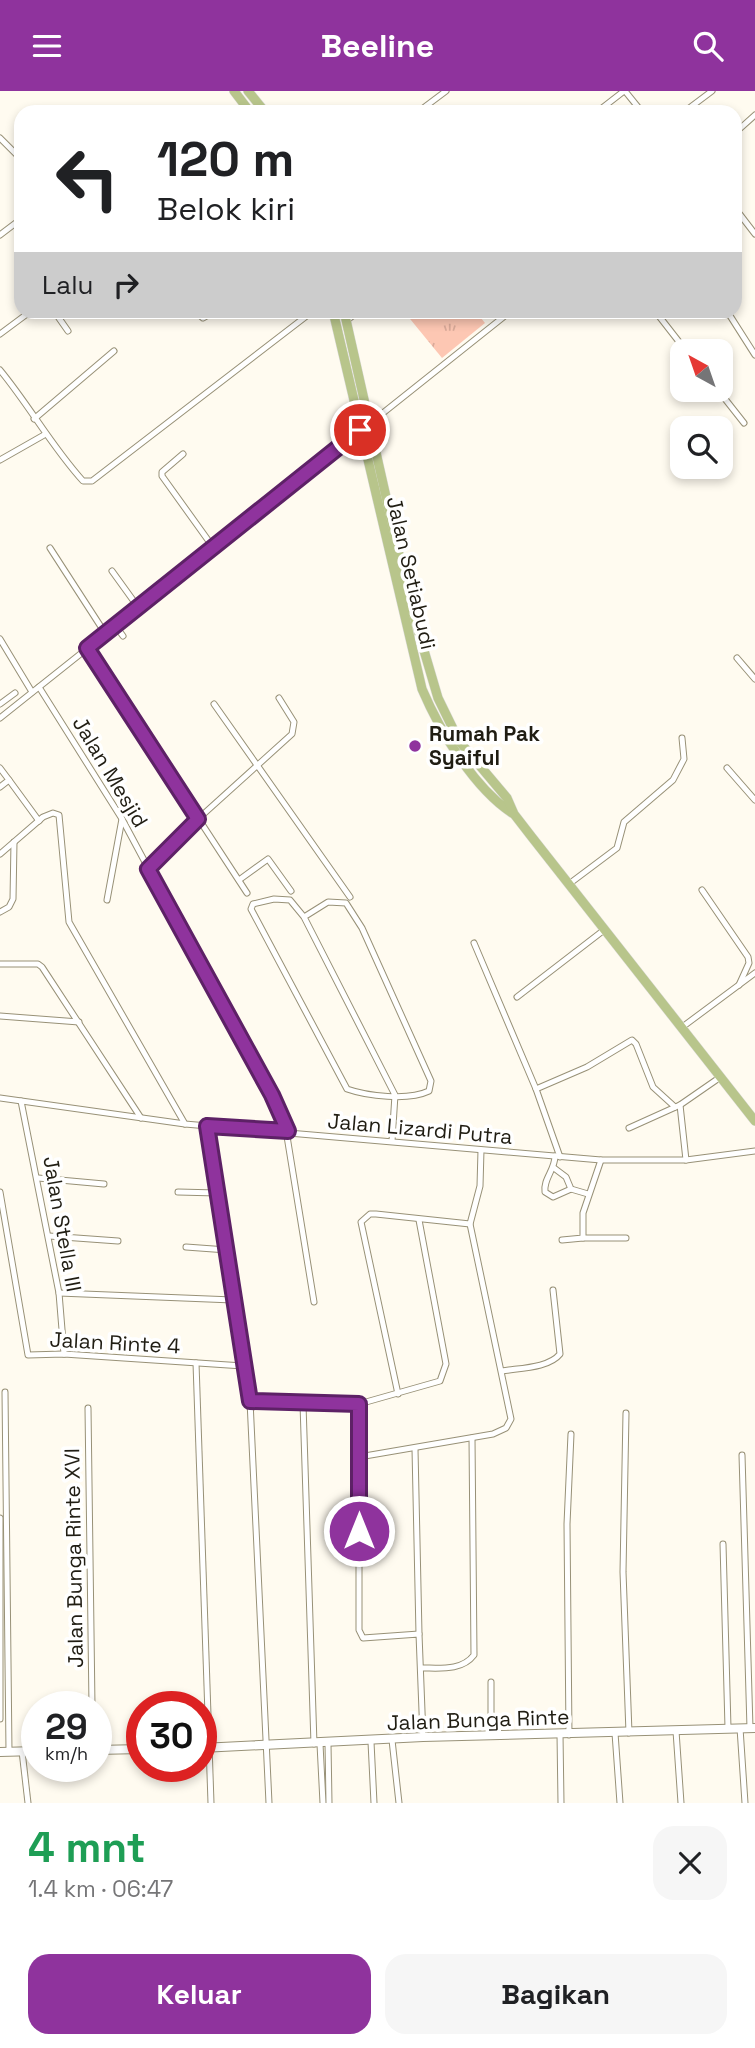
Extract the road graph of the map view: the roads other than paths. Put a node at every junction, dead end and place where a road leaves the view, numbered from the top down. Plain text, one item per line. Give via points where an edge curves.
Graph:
1 (234, 91) edge
2 (248, 91) edge
3 (432, 91) edge
4 (446, 91) edge
5 (625, 91) edge
6 (712, 91) edge
7 (438, 97) junction
8 (245, 105) edge
9 (259, 105) edge
10 (428, 105) edge
11 (606, 105) edge
12 (636, 105) edge
13 (693, 105) edge
14 (0, 138) edge
15 (14, 152) edge
16 (742, 217) edge
17 (14, 224) edge
18 (755, 234) edge
19 (0, 235) edge
20 (20, 319) edge
21 (60, 319) edge
22 (303, 319) edge
23 (335, 319) edge
24 (346, 319) edge
25 (501, 319) edge
26 (661, 319) edge
27 (732, 319) edge
28 (68, 331) dead end
29 (0, 334) edge
30 (677, 339) edge
31 (114, 351) dead end
32 (755, 355) edge
33 (0, 370) edge
34 (728, 403) edge
35 (34, 419) junction
36 (369, 423) junction
37 (744, 423) dead end
38 (360, 430) junction
39 (44, 435) junction
40 (183, 454) dead end
41 (0, 460) edge
42 (213, 547) junction
43 (50, 548) dead end
44 (113, 572) dead end
45 (138, 607) junction
46 (116, 625) junction
47 (105, 633) junction
48 (123, 636) dead end
49 (0, 639) edge
50 (87, 648) junction
51 (737, 658) dead end
52 (755, 679) edge
53 (39, 687) junction
54 (15, 692) dead end
55 (32, 692) junction
56 (279, 698) dead end
57 (0, 704) edge
58 (214, 704) dead end
59 (0, 718) edge
60 (682, 738) dead end
61 (256, 766) junction
62 (0, 768) edge
63 (727, 768) dead end
64 (9, 780) junction
65 (0, 787) edge
66 (755, 800) edge
67 (514, 814) junction
68 (122, 819) junction
69 (198, 819) junction
70 (39, 821) junction
71 (14, 842) junction
72 (0, 854) edge
73 (148, 869) junction
74 (239, 880) junction
75 (569, 884) junction
76 (702, 890) dead end
77 (291, 891) dead end
78 (247, 893) dead end
79 (350, 897) dead end
80 (107, 900) dead end
81 (0, 912) edge
82 (304, 917) junction
83 (604, 929) junction
84 (474, 943) dead end
85 (0, 964) edge
86 (755, 973) edge
87 (739, 985) junction
88 (517, 997) dead end
89 (0, 1016) edge
90 (79, 1021) junction
91 (681, 1028) junction
92 (719, 1078) junction
93 (536, 1089) junction
94 (395, 1095) junction
95 (0, 1098) edge
96 (21, 1101) junction
97 (678, 1106) junction
98 (141, 1118) junction
99 (755, 1121) edge
100 (185, 1124) junction
101 (207, 1126) junction
102 (629, 1128) dead end
103 (288, 1131) junction
104 (392, 1141) junction
105 (481, 1150) junction
106 (755, 1151) edge
107 (557, 1157) junction
108 (601, 1160) junction
109 (686, 1160) junction
110 (554, 1168) junction
111 (38, 1178) junction
112 (104, 1184) dead end
113 (571, 1189) junction
114 (0, 1192) edge
115 (178, 1192) dead end
116 (217, 1193) junction
117 (588, 1195) junction
118 (419, 1220) junction
119 (470, 1224) junction
120 (49, 1236) junction
121 (583, 1238) junction
122 (626, 1238) dead end
123 (562, 1240) dead end
124 (118, 1241) dead end
125 (186, 1247) dead end
126 (227, 1250) junction
127 (553, 1290) dead end
128 (59, 1293) junction
129 (233, 1300) junction
130 (314, 1302) dead end
131 (64, 1354) junction
132 (196, 1363) junction
133 (243, 1366) junction
134 (502, 1371) junction
135 (5, 1392) dead end
136 (398, 1394) junction
137 (250, 1401) junction
138 (303, 1404) junction
139 (359, 1404) junction
140 (88, 1408) dead end
141 (626, 1413) dead end
142 (571, 1434) dead end
143 (472, 1438) junction
144 (415, 1449) junction
145 (742, 1455) dead end
146 (359, 1457) junction
147 (0, 1518) edge
148 (723, 1544) dead end
149 (419, 1634) junction
150 (422, 1668) junction
151 (491, 1682) dead end
152 (92, 1691) edge
153 (203, 1691) edge
154 (0, 1719) edge
155 (728, 1728) junction
156 (748, 1728) edge
157 (676, 1731) junction
158 (615, 1733) junction
159 (629, 1733) junction
160 (564, 1735) junction
161 (491, 1736) junction
162 (423, 1737) junction
163 (392, 1740) junction
164 (371, 1742) junction
165 (320, 1744) junction
166 (265, 1745) junction
167 (217, 1747) edge
168 (5, 1752) edge
169 (26, 1782) edge
170 (208, 1782) edge
171 (28, 1803) edge
172 (211, 1803) edge
173 (269, 1803) edge
174 (323, 1803) edge
175 (329, 1803) edge
176 (374, 1803) edge
177 (399, 1803) edge
178 (561, 1803) edge
179 (620, 1803) edge
180 (681, 1803) edge
181 (745, 1803) edge

1 - 8 main road
2 - 9 main road
3 - 7 street
4 - 7 street
5 - 11 street
5 - 12 street
6 - 13 street
7 - 10 street
14 - 15 street
16 - 18 street
17 - 19 street
20 - 29 street
21 - 28 street
22 - 39 street via 92,481 83,481
23 - 38 main road, Jalan Setiabudi
24 - 36 main road, Jalan Setiabudi
25 - 36 street
26 - 30 street
27 - 32 street
31 - 35 street
33 - 35 street
34 - 37 street
35 - 39 street
36 - 38 street
36 - 67 main road, Jalan Setiabudi via 410,603 438,698 459,741 507,798
38 - 42 street
38 - 67 main road, Jalan Setiabudi via 422,689 449,743 499,804
39 - 41 street
40 - 42 street via 162,476
42 - 45 street
43 - 47 street
44 - 45 street
45 - 46 street
46 - 47 street
46 - 48 street
47 - 50 street
49 - 55 street
50 - 53 street
50 - 69 street
51 - 52 street
53 - 55 street
53 - 68 street, Jalan Mesjid
54 - 57 street
55 - 59 street
56 - 61 street via 294,730
58 - 61 street
60 - 75 street via 684,759 673,780 624,823 617,848
61 - 69 street
61 - 79 street
62 - 64 street
63 - 66 street
64 - 65 street
64 - 70 street
67 - 75 main road, Jalan Setiabudi
68 - 73 street, Jalan Mesjid
68 - 80 street
69 - 73 street
69 - 74 street
70 - 71 street
70 - 100 street via 53,813 61,818 69,922
71 - 72 street
71 - 81 street via 12,904
73 - 103 street, Jalan Mesjid
74 - 77 street via 268,859
74 - 78 street
75 - 83 main road, Jalan Setiabudi
76 - 87 street via 748,957
82 - 94 street
82 - 94 street via 328,902 346,903 362,928 431,1081 425,1094
82 - 94 street via 290,900 265,900 251,907 347,1089
83 - 88 street
83 - 91 main road, Jalan Setiabudi
84 - 93 street
85 - 90 street via 38,964
86 - 87 street
87 - 91 street
89 - 90 street
90 - 98 street
91 - 92 main road, Jalan Setiabudi
92 - 97 street
92 - 99 main road, Jalan Setiabudi
93 - 97 street via 587,1067 632,1040 653,1087
93 - 107 street
94 - 104 street
95 - 96 street, Jalan Lizardi Putra
96 - 98 street, Jalan Lizardi Putra
96 - 111 street, Jalan Stella III
97 - 102 street
97 - 109 street
98 - 100 street, Jalan Lizardi Putra
100 - 101 street, Jalan Lizardi Putra
101 - 103 street, Jalan Lizardi Putra
101 - 116 street
103 - 104 street, Jalan Lizardi Putra
103 - 130 street, Jalan Mesjid
104 - 105 street, Jalan Lizardi Putra
105 - 107 street, Jalan Lizardi Putra
105 - 119 street via 480,1185
106 - 109 street, Jalan Lizardi Putra
107 - 108 street, Jalan Lizardi Putra
107 - 110 street
108 - 109 street, Jalan Lizardi Putra
108 - 117 street
110 - 113 street via 566,1177
110 - 113 street via 544,1184 545,1192 553,1196
111 - 112 street
111 - 120 street, Jalan Stella III
113 - 117 street
114 - 131 street, Jalan Rinte 4 via 26,1349 32,1356
115 - 116 street
116 - 126 street
117 - 121 street
118 - 119 street
118 - 136 street via 446,1370 434,1384
118 - 136 street via 370,1214 362,1221
119 - 134 street
120 - 124 street
120 - 128 street, Jalan Stella III
121 - 122 street
121 - 123 street
125 - 126 street
126 - 129 street
127 - 134 street via 561,1354 541,1364
128 - 129 street
128 - 131 street, Jalan Stella III
129 - 133 street
131 - 132 street, Jalan Rinte 4
132 - 133 street, Jalan Rinte 4
132 - 153 street
133 - 137 street
134 - 143 street via 509,1424 501,1431
135 - 168 street
136 - 139 street
137 - 138 street
137 - 166 street
138 - 139 street
138 - 165 street
139 - 146 street
140 - 152 street, Jalan Bunga Rinte XVI
141 - 159 street via 622,1572
142 - 160 street
143 - 144 street
143 - 150 street via 474,1655 458,1666
144 - 146 street
144 - 149 street
145 - 156 street
146 - 149 street via 361,1635 377,1639
147 - 154 street
148 - 155 street
149 - 150 street
150 - 162 street
151 - 161 street
155 - 156 street, Jalan Bunga Rinte
155 - 157 street, Jalan Bunga Rinte
156 - 181 street
157 - 159 street, Jalan Bunga Rinte
157 - 180 street
158 - 159 street, Jalan Bunga Rinte
158 - 160 street, Jalan Bunga Rinte
158 - 179 street
160 - 161 street, Jalan Bunga Rinte
160 - 178 street
161 - 162 street, Jalan Bunga Rinte
162 - 163 street, Jalan Bunga Rinte
163 - 164 street, Jalan Bunga Rinte
163 - 177 street
164 - 165 street, Jalan Bunga Rinte
164 - 176 street
165 - 166 street, Jalan Bunga Rinte
165 - 174 street
165 - 175 street
166 - 167 street, Jalan Bunga Rinte
166 - 173 street
169 - 171 street
170 - 172 street

